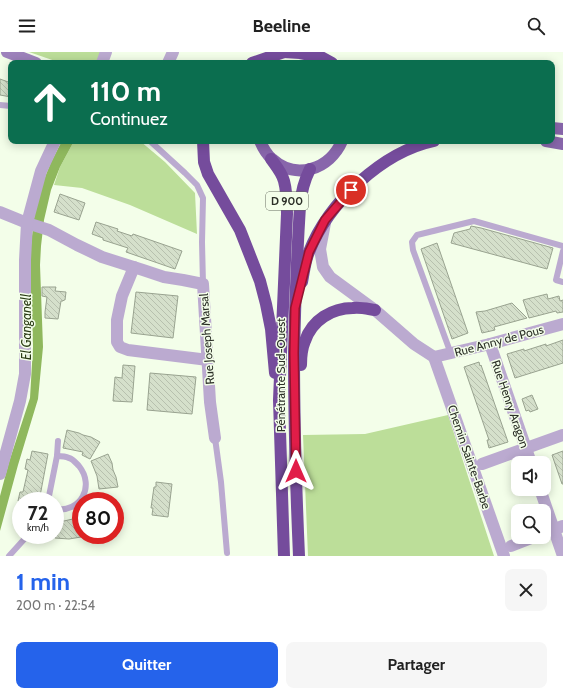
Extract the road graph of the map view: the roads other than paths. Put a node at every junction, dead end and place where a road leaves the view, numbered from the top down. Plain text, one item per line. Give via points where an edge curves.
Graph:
1 (7, 52) edge
2 (284, 52) edge
3 (28, 60) edge
4 (261, 60) edge
5 (326, 60) edge
6 (54, 144) edge
7 (153, 144) edge
8 (203, 144) edge
9 (261, 144) edge
10 (340, 144) edge
11 (346, 144) edge
12 (425, 144) edge
13 (335, 153) junction
14 (271, 159) junction
15 (310, 170) junction
16 (0, 212) edge
17 (325, 220) junction
18 (29, 224) junction
19 (563, 246) edge
20 (563, 251) edge
21 (134, 267) junction
22 (563, 282) edge
23 (203, 284) junction
24 (295, 308) junction
25 (375, 310) junction
26 (563, 324) edge
27 (490, 344) junction
28 (451, 354) junction
29 (434, 357) junction
30 (208, 360) junction
31 (279, 400) junction
32 (296, 427) junction
33 (563, 435) edge
34 (215, 438) joint
35 (58, 441) dead end
36 (526, 448) junction
37 (57, 456) junction
38 (529, 456) edge
39 (482, 464) dead end
40 (0, 472) edge
41 (50, 492) edge
42 (542, 496) edge
43 (64, 510) edge
44 (554, 529) edge
45 (20, 544) edge
46 (516, 544) edge
47 (511, 546) dead end
48 (227, 553) dead end
49 (9, 556) edge
50 (284, 556) edge
51 (299, 556) edge
52 (504, 556) edge
53 (563, 556) edge

1 - 3 main road
2 - 4 highway
2 - 5 highway
6 - 18 street via 41,171
7 - 23 lane via 197,185 203,198
8 - 31 highway via 204,162 208,174 240,230 260,281 271,329
9 - 14 main road
10 - 13 main road
11 - 13 main road
12 - 17 highway via 406,150 368,174
13 - 15 main road
14 - 15 main road via 289,168
14 - 31 highway, Pénétrante Sud-Ouest / D 900 via 284,181 287,196
15 - 24 highway, Pénétrante Sud-Ouest / D 900 via 301,192
16 - 18 street, Rue Joseph Marsal
17 - 24 highway via 309,252
17 - 25 street via 320,249 323,267 330,278
18 - 21 street, Rue Joseph Marsal via 49,230 102,257
18 - 40 street via 25,260 25,374
19 - 28 lane via 474,221 417,236 412,242 413,250
20 - 22 lane via 556,280
21 - 23 street, Rue Joseph Marsal via 164,277
21 - 30 street via 122,296 117,320 117,342 120,347
23 - 30 street, Rue Joseph Marsal
24 - 32 highway, Pénétrante Sud-Ouest / D 900
25 - 29 street via 414,344
25 - 32 highway via 353,308 336,311 322,317 313,326 305,340 302,355
26 - 27 street, Rue Anny de Pous
27 - 28 street, Rue Anny de Pous
27 - 36 street, Rue Henry Aragon
28 - 29 street, Rue Anny de Pous
29 - 52 street, Chemin Sainte-Barbe
30 - 34 street, Rue Joseph Marsal
31 - 50 highway, Pénétrante Sud-Ouest / D 900
32 - 51 highway, Pénétrante Sud-Ouest / D 900
33 - 36 street
34 - 48 lane
35 - 37 lane
36 - 38 street, Rue Henry Aragon
36 - 39 street
37 - 41 lane
37 - 43 lane via 76,462 83,471 86,481 81,501 72,508
42 - 44 street
44 - 53 street
45 - 49 lane
46 - 47 street

